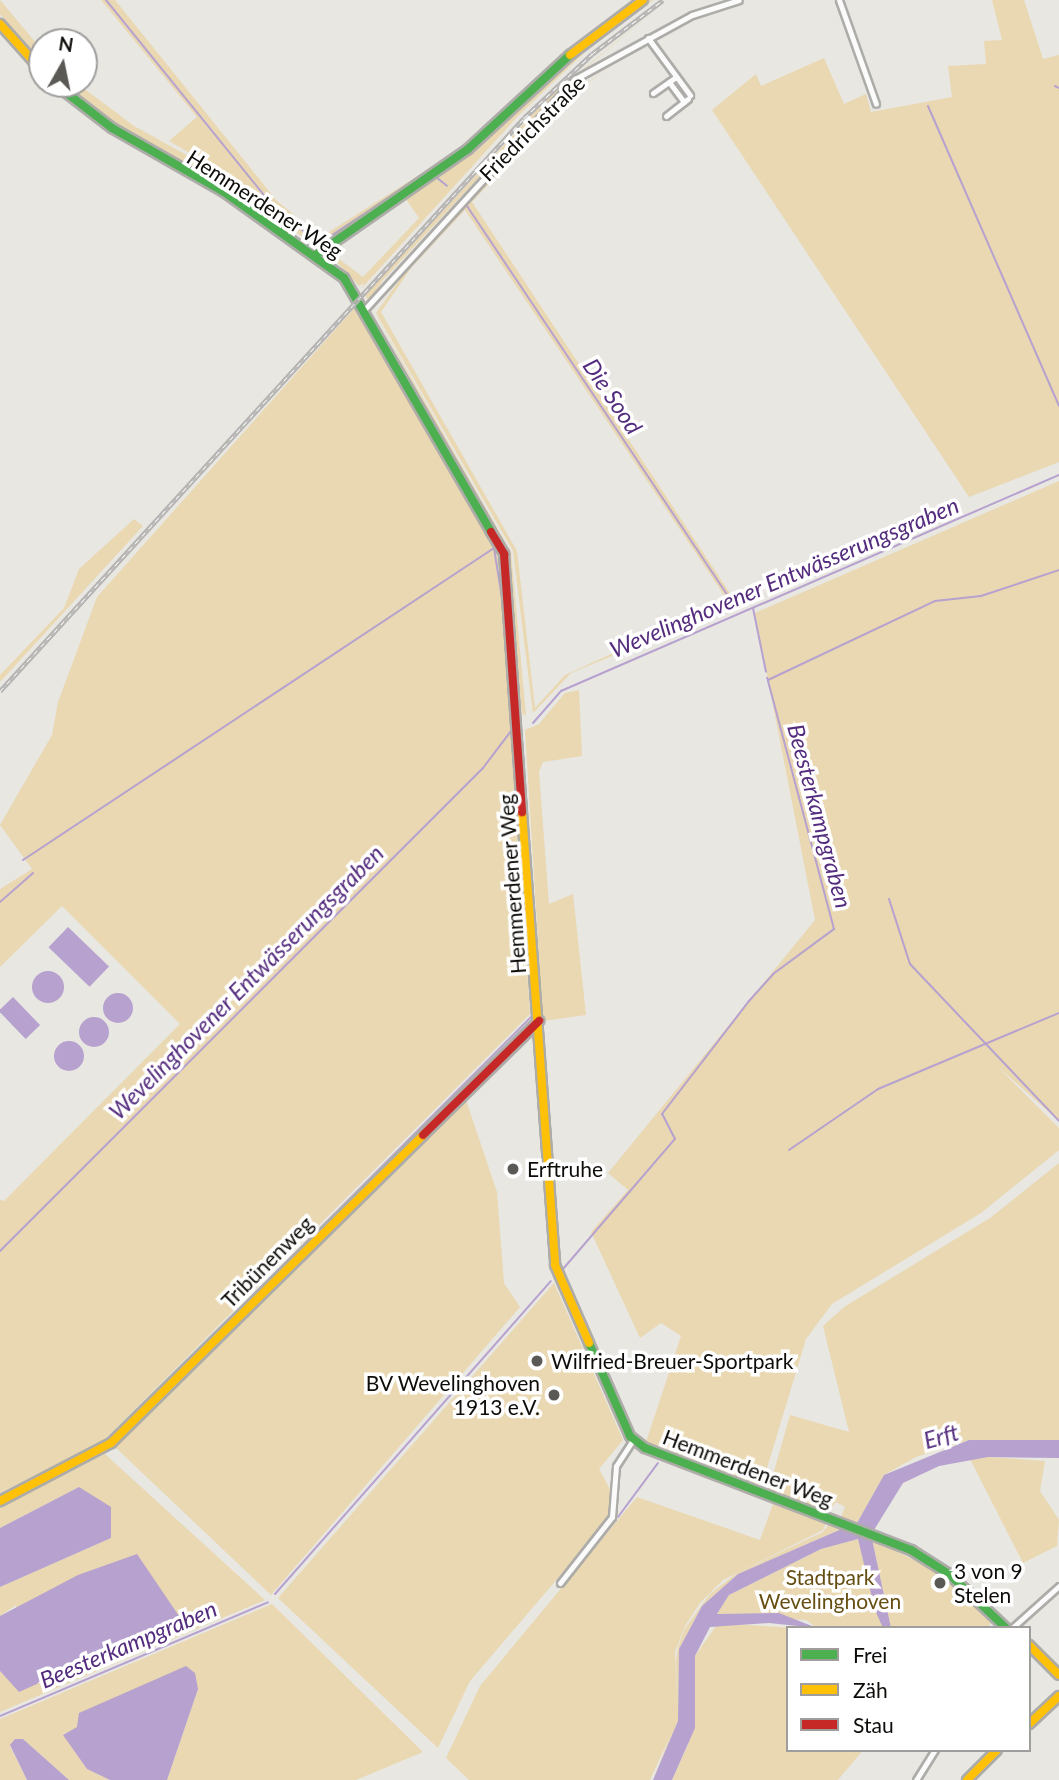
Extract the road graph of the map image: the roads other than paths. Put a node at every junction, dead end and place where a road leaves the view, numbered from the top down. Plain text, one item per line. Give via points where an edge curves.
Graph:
1 (643, 0) edge
2 (739, 0) edge
3 (839, 0) edge
4 (0, 24) edge
5 (648, 38) junction
6 (28, 55) edge
7 (676, 77) junction
8 (668, 82) junction
9 (653, 93) dead end
10 (73, 98) edge
11 (687, 99) junction
12 (876, 104) dead end
13 (666, 116) dead end
14 (317, 254) junction
15 (365, 309) junction
16 (539, 1021) junction
17 (633, 1440) junction
18 (0, 1501) edge
19 (560, 1583) dead end
20 (1059, 1586) edge
21 (1007, 1626) edge
22 (1011, 1626) edge
23 (1031, 1647) edge
24 (1059, 1675) edge
25 (1059, 1696) edge
26 (1031, 1722) edge
27 (934, 1752) edge
28 (995, 1752) edge
29 (916, 1780) edge
30 (967, 1780) edge

1 - 14 main road via 585,43 468,149
2 - 5 street, Friedrichstraße via 692,15
3 - 12 street
4 - 6 main road
5 - 7 street
5 - 15 street, Friedrichstraße via 568,85
7 - 8 street
7 - 11 street
8 - 9 street
8 - 11 street
10 - 14 main road, Hemmerdener Weg via 112,128
11 - 13 street
14 - 15 main road, Hemmerdener Weg via 346,281
15 - 16 main road, Hemmerdener Weg via 508,565
16 - 17 main road, Hemmerdener Weg via 555,1269
16 - 18 main road, Tribünenweg via 114,1441
17 - 19 street via 617,1463 612,1517
17 - 21 main road, Hemmerdener Weg via 879,1536 940,1567
20 - 22 street
23 - 24 main road
25 - 26 main road
27 - 29 street
28 - 30 main road

